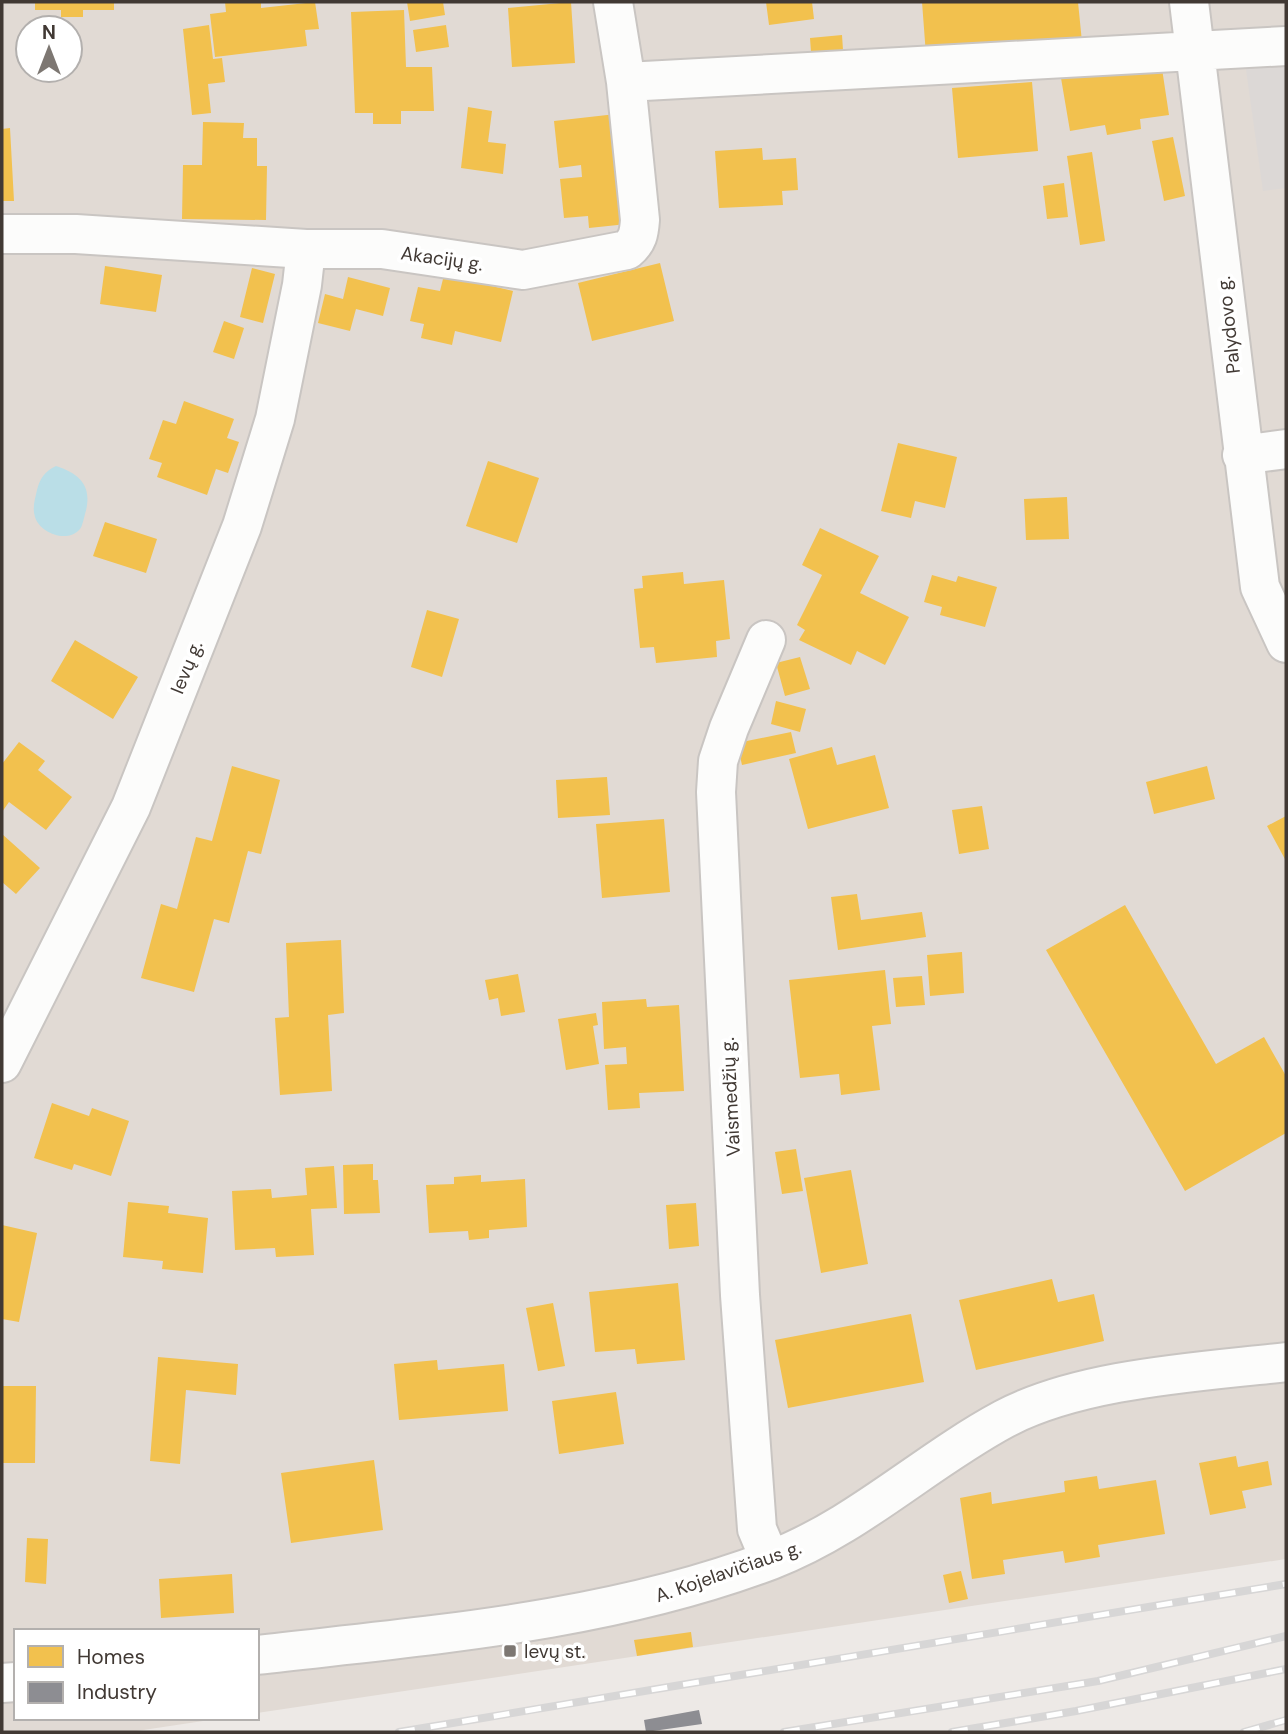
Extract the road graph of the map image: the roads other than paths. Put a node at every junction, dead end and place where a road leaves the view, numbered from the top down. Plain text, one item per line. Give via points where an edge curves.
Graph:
1 (614, 2) edge
2 (1189, 2) edge
3 (1286, 46) edge
4 (1195, 50) junction
5 (626, 82) junction
6 (2, 234) edge
7 (306, 249) junction
8 (1286, 449) edge
9 (1242, 455) junction
10 (766, 640) dead end
11 (1286, 643) edge
12 (2, 1063) edge
13 (1286, 1362) edge
14 (770, 1560) junction
15 (259, 1655) edge

1 - 5 street, Akacijų g.
2 - 4 street, Palydovo g.
3 - 4 street
4 - 5 street
4 - 9 street, Palydovo g.
5 - 7 street, Akacijų g. via 640,220 639,233 627,250 523,270 382,249
6 - 7 street, Akacijų g. via 76,234
7 - 12 street, Ievų g. via 275,419 242,526 131,807
8 - 9 street
9 - 11 street, Palydovo g. via 1260,587
10 - 14 street, Vaismedžių g. via 718,761 716,792 741,1309 757,1529
13 - 14 street, A. Kojelavičiaus g. via 1178,1374 1042,1402 965,1442 815,1541
14 - 15 street, A. Kojelavičiaus g. via 671,1592 570,1616

